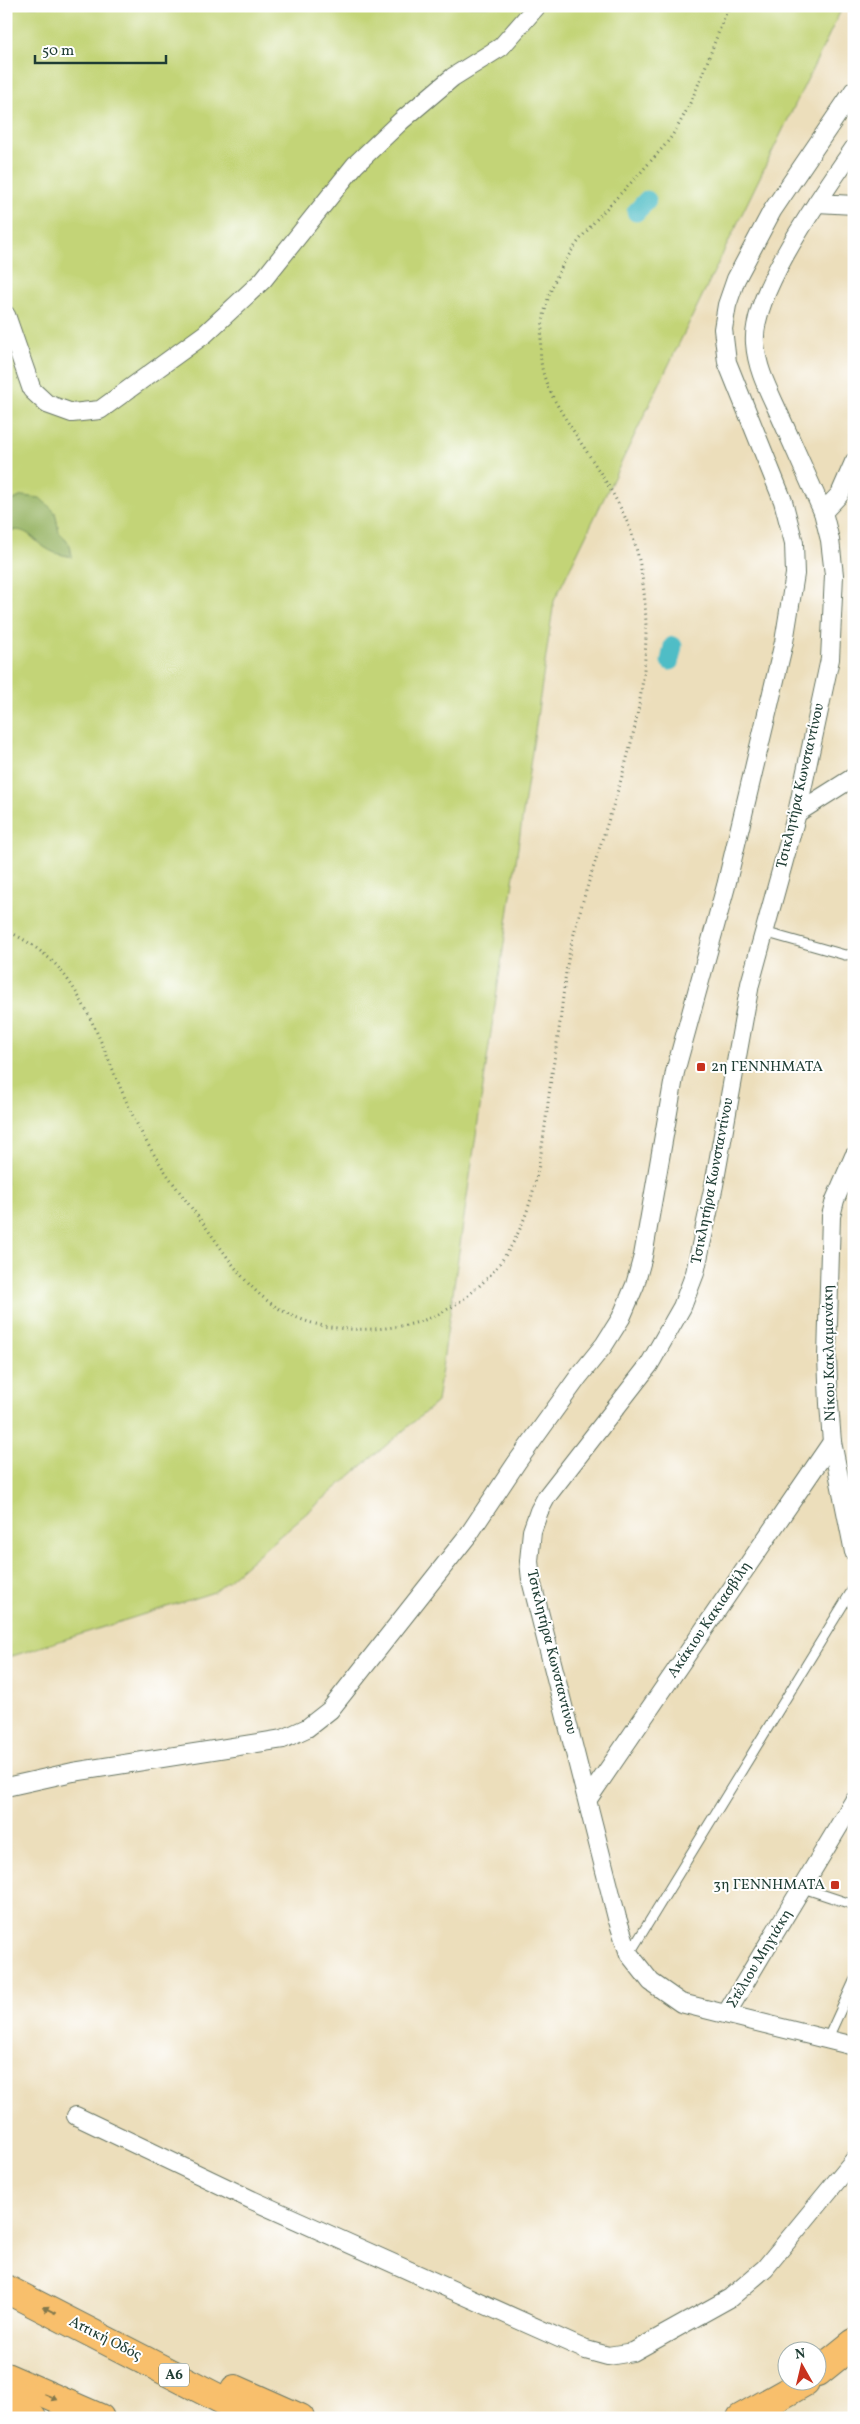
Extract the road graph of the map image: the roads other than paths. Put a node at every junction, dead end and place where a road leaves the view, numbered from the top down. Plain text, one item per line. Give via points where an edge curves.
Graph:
1 (537, 6) edge
2 (854, 90) edge
3 (854, 148) edge
4 (817, 202) junction
5 (854, 205) edge
6 (6, 315) edge
7 (854, 462) edge
8 (823, 512) junction
9 (854, 777) edge
10 (796, 812) junction
11 (764, 932) junction
12 (854, 954) edge
13 (854, 1156) edge
14 (832, 1442) junction
15 (854, 1552) edge
16 (854, 1587) edge
17 (6, 1787) edge
18 (588, 1798) junction
19 (854, 1802) edge
20 (803, 1888) junction
21 (854, 1905) edge
22 (630, 1954) junction
23 (854, 1981) edge
24 (726, 2014) junction
25 (827, 2040) junction
26 (854, 2046) edge
27 (76, 2116) dead end
28 (854, 2160) edge
29 (6, 2289) edge
30 (92, 2331) junction
31 (854, 2343) edge
32 (828, 2364) edge
33 (6, 2377) edge
34 (788, 2392) edge
35 (6, 2403) edge
36 (32, 2418) edge
37 (100, 2418) edge
38 (257, 2418) edge
39 (300, 2418) edge
40 (742, 2418) edge

1 - 6 street via 500,47 452,77 355,165 263,280 205,334 100,410 72,412 47,404 32,390
2 - 17 street via 772,212 736,279 727,305 723,329 727,362 783,501 794,543 795,574 784,642 726,886 675,1072 644,1256 621,1318 469,1534 330,1710 307,1728 283,1739 73,1772
3 - 4 street, Τσικλητήρα Κωνσταντίνου
4 - 5 street
4 - 8 street, Τσικλητήρα Κωνσταντίνου via 768,287 754,342 764,381
7 - 8 street via 840,494
8 - 10 street, Τσικλητήρα Κωνσταντίνου via 834,575 830,659
9 - 10 street
10 - 11 street, Τσικλητήρα Κωνσταντίνου
11 - 12 lane via 845,955
11 - 18 street, Τσικλητήρα Κωνσταντίνου via 750,984 714,1185 690,1288 668,1336 649,1366 547,1496 532,1531 529,1562 536,1605
13 - 14 street, Νίκου Κακλαμανάκη via 831,1216 827,1377
14 - 15 street, Νίκου Κακλαμανάκη
14 - 18 street, Ακάκιου Κακιασβίλη
16 - 22 lane
18 - 22 street, Τσικλητήρα Κωνσταντίνου via 617,1918
19 - 20 street, Στέλιου Μηγιάκη
20 - 21 lane
20 - 24 street, Στέλιου Μηγιάκη
22 - 24 street, Τσικλητήρα Κωνσταντίνου via 651,1982 666,1994 682,2002
23 - 25 lane
24 - 25 street, Τσικλητήρα Κωνσταντίνου
25 - 26 street, Τσικλητήρα Κωνσταντίνου
27 - 28 street via 252,2200 586,2350 608,2356 633,2352 748,2285
30 -> 29 highway, Αττική Οδός / Α6
30 - 38 highway, Αττική Οδός / Α6
30 - 39 highway
31 - 32 highway
33 -> 37 highway
34 - 40 highway
35 - 36 highway

